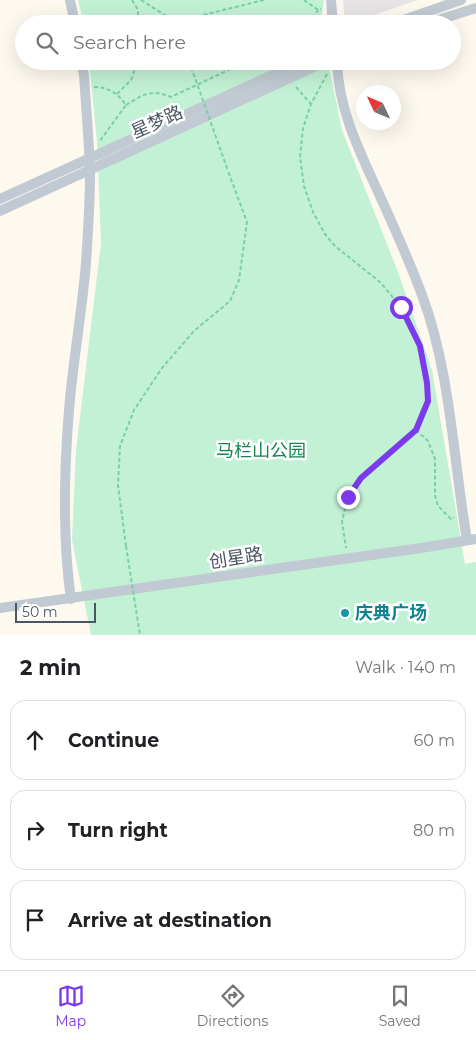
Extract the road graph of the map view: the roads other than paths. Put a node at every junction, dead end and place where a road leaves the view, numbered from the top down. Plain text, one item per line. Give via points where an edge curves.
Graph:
1 (70, 0) edge
2 (461, 0) edge
3 (476, 8) edge
4 (73, 15) edge
5 (418, 15) edge
6 (454, 15) edge
7 (83, 70) edge
8 (283, 70) edge
9 (315, 70) edge
10 (333, 70) edge
11 (89, 159) junction
12 (90, 170) junction
13 (0, 199) edge
14 (0, 211) edge
15 (472, 540) edge
16 (71, 598) junction
17 (0, 608) edge

1 - 4 street
2 - 5 street
3 - 6 street
7 - 11 street
8 - 11 street, 星梦路
9 - 12 street, 星梦路
10 - 15 street via 354,140 423,296 445,385 462,513
11 - 12 street
11 - 13 street, 星梦路
12 - 14 street, 星梦路
12 - 16 street via 86,264 66,465 66,566
15 - 16 street, 创星路
16 - 17 street, 创星路

